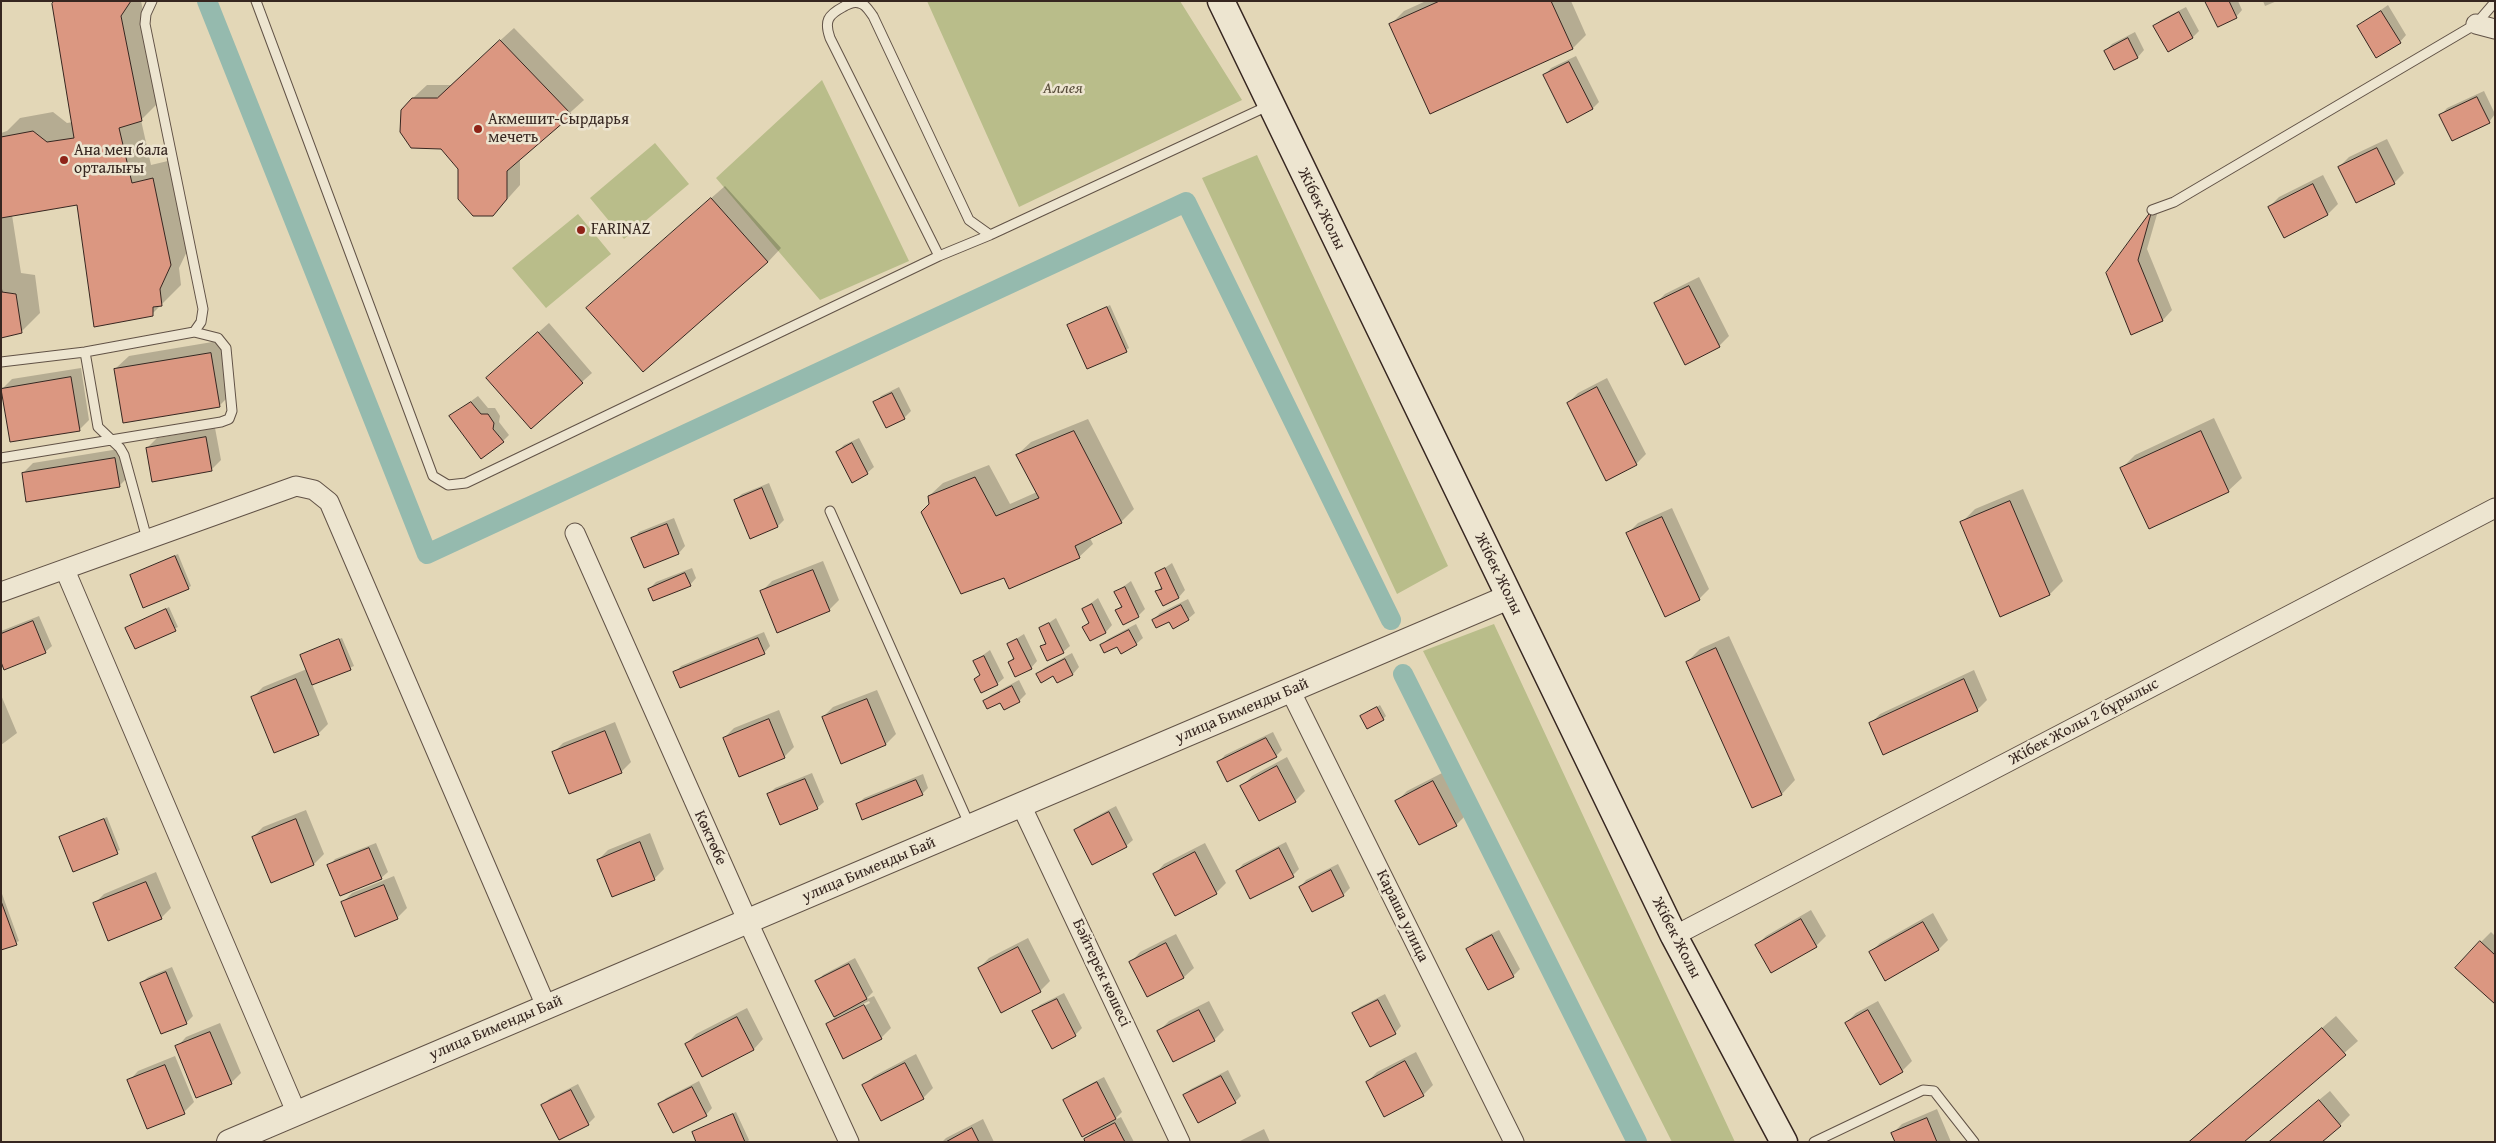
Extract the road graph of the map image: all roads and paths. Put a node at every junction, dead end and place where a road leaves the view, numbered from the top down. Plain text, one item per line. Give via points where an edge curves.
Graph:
1 (152, 1) edge
2 (256, 1) edge
3 (1221, 1) edge
4 (2495, 2) edge
5 (2476, 24) junction
6 (2495, 29) edge
7 (1271, 105) junction
8 (2152, 210) dead end
9 (990, 235) junction
10 (938, 256) junction
11 (194, 332) junction
12 (84, 352) junction
13 (1, 362) edge
14 (110, 440) junction
15 (1, 458) edge
16 (2495, 508) edge
17 (830, 511) dead end
18 (574, 533) dead end
19 (147, 539) junction
20 (65, 570) junction
21 (1, 592) edge
22 (1508, 597) junction
23 (1290, 690) junction
24 (1022, 805) junction
25 (970, 826) junction
26 (748, 922) junction
27 (1674, 936) junction
28 (546, 1006) junction
29 (297, 1114) junction
30 (229, 1142) edge
31 (849, 1142) edge
32 (1180, 1142) edge
33 (1514, 1142) edge
34 (1784, 1142) edge
35 (1814, 1142) edge
36 (1974, 1142) edge

1 - 11 lane via 146,14 146,24 203,309 201,322
2 - 10 lane via 433,476 448,485 466,483
3 - 7 main road, Жібек Жолы
4 - 5 lane
5 - 6 street
5 - 8 lane via 2174,202
7 - 9 lane
7 - 22 main road, Жібек Жолы
9 - 10 lane
9 - 10 lane via 970,220 873,16 866,6 850,3 831,13 827,21 830,38
11 - 12 lane
11 - 14 lane via 218,338 226,348 232,411 229,418 222,422
12 - 13 lane
12 - 14 lane via 98,427
14 - 15 lane
14 - 19 lane via 124,455
16 - 27 street, Жібек Жолы 2 бұрылыс
17 - 25 lane
18 - 26 street, Көктөбе
19 - 20 street
19 - 28 street via 296,486 314,490 329,502
20 - 21 street
20 - 29 street
22 - 23 street, улица Бименды Бай
22 - 27 main road, Жібек Жолы
23 - 24 street, улица Бименды Бай
23 - 33 street, Караша улица
24 - 25 street, улица Бименды Бай
24 - 32 street, Бәйтерек көшесі
25 - 26 street, улица Бименды Бай
26 - 28 street, улица Бименды Бай
26 - 31 street, Көктөбе
27 - 34 main road, Жібек Жолы
28 - 29 street, улица Бименды Бай
29 - 30 street, улица Бименды Бай
35 - 36 lane via 1922,1090 1934,1092

